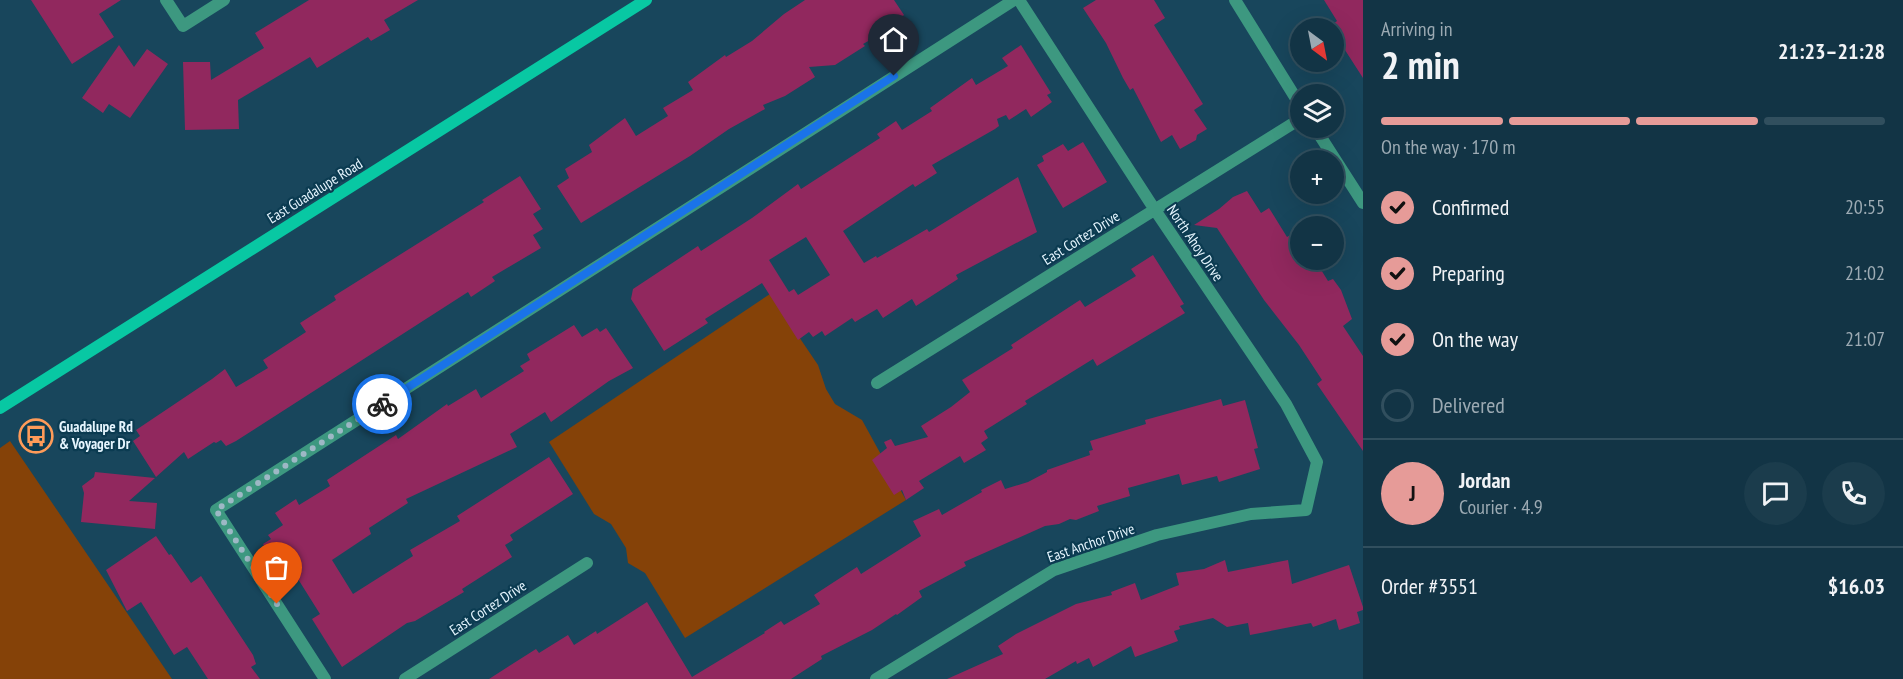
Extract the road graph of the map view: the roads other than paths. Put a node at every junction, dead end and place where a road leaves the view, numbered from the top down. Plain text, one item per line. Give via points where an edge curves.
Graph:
1 (166, 0) edge
2 (224, 0) edge
3 (646, 0) edge
4 (1014, 0) edge
5 (1019, 0) edge
6 (1235, 0) edge
7 (1290, 89) edge
8 (1290, 124) edge
9 (1321, 138) edge
10 (1363, 203) edge
11 (1155, 210) junction
12 (877, 383) dead end
13 (0, 408) edge
14 (1306, 510) joint
15 (587, 563) dead end
16 (326, 679) edge
17 (405, 679) edge
18 (876, 679) edge

1 - 2 street via 183,26
3 - 13 main road, East Guadalupe Road
4 - 16 street via 216,510
5 - 11 street, North Ahoy Drive
6 - 7 street
8 - 11 street, East Cortez Drive
9 - 10 street
11 - 12 street, East Cortez Drive
11 - 14 street, North Ahoy Drive via 1286,404 1317,462
14 - 18 street, East Anchor Drive via 1251,514 1168,533 1054,570
15 - 17 street, East Cortez Drive

